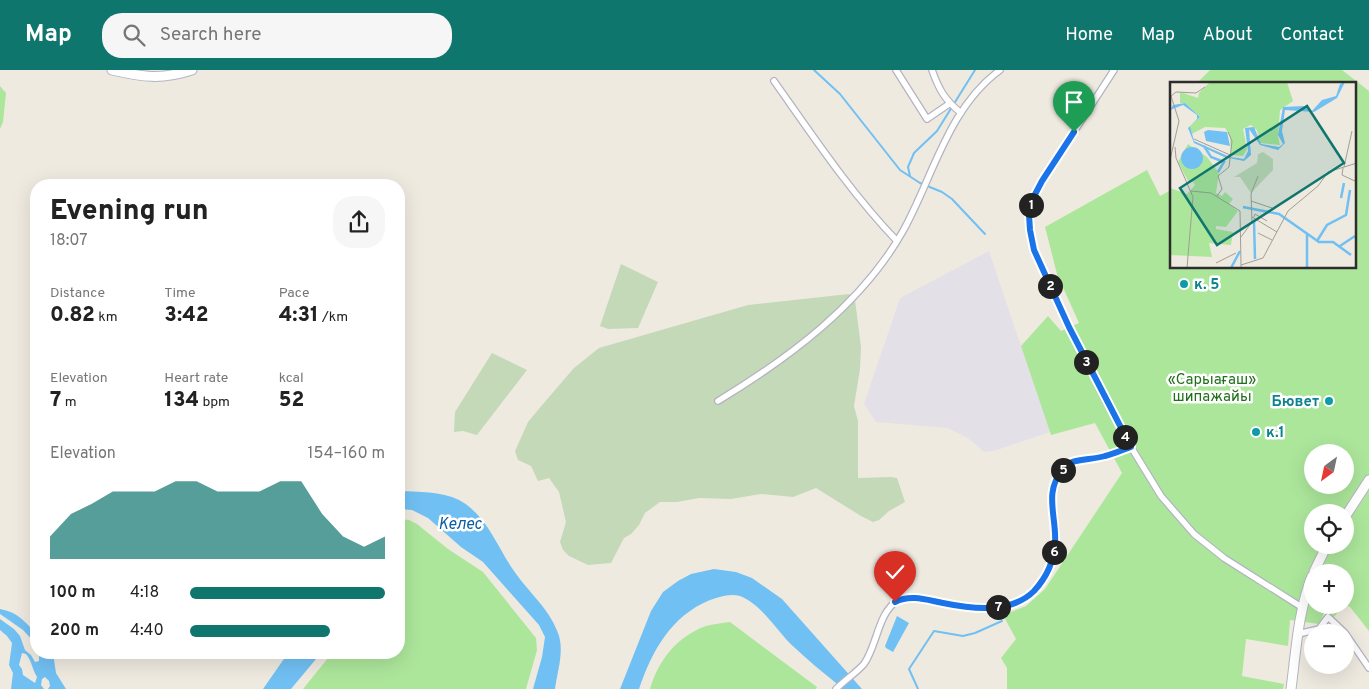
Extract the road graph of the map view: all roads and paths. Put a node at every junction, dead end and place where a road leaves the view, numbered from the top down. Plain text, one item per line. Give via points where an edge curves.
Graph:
1 (112, 70) edge
2 (192, 70) edge
3 (896, 70) edge
4 (932, 70) edge
5 (1000, 70) edge
6 (1114, 70) edge
7 (774, 81) dead end
8 (949, 104) junction
9 (961, 113) junction
10 (897, 241) junction
11 (718, 401) dead end
12 (1131, 447) junction
13 (1369, 480) edge
14 (1353, 504) edge
15 (1304, 604) edge
16 (1303, 608) junction
17 (1323, 624) edge
18 (1335, 624) edge
19 (1304, 633) edge
20 (1298, 634) junction
21 (1354, 646) edge
22 (1369, 668) edge
23 (836, 689) edge
24 (1291, 689) edge

1 - 2 main road via 163,77
3 - 8 street via 927,119
4 - 8 street
5 - 9 street via 976,92
6 - 12 street via 1042,181 1031,202 1029,215 1034,250 1069,327
7 - 10 street via 837,169
8 - 9 street
9 - 10 street
10 - 11 street via 861,289 825,324 760,375
12 - 16 street via 1161,496 1194,534 1224,558
12 - 23 street via 1070,463 1061,473 1053,490 1056,541 1053,557 1048,572 1034,591 1013,604 998,607 958,606 916,598 900,600 886,612 868,658
13 - 14 main road
15 - 16 main road
16 - 20 main road
17 - 18 street via 1328,617
19 - 20 street
20 - 24 main road
21 - 22 street

